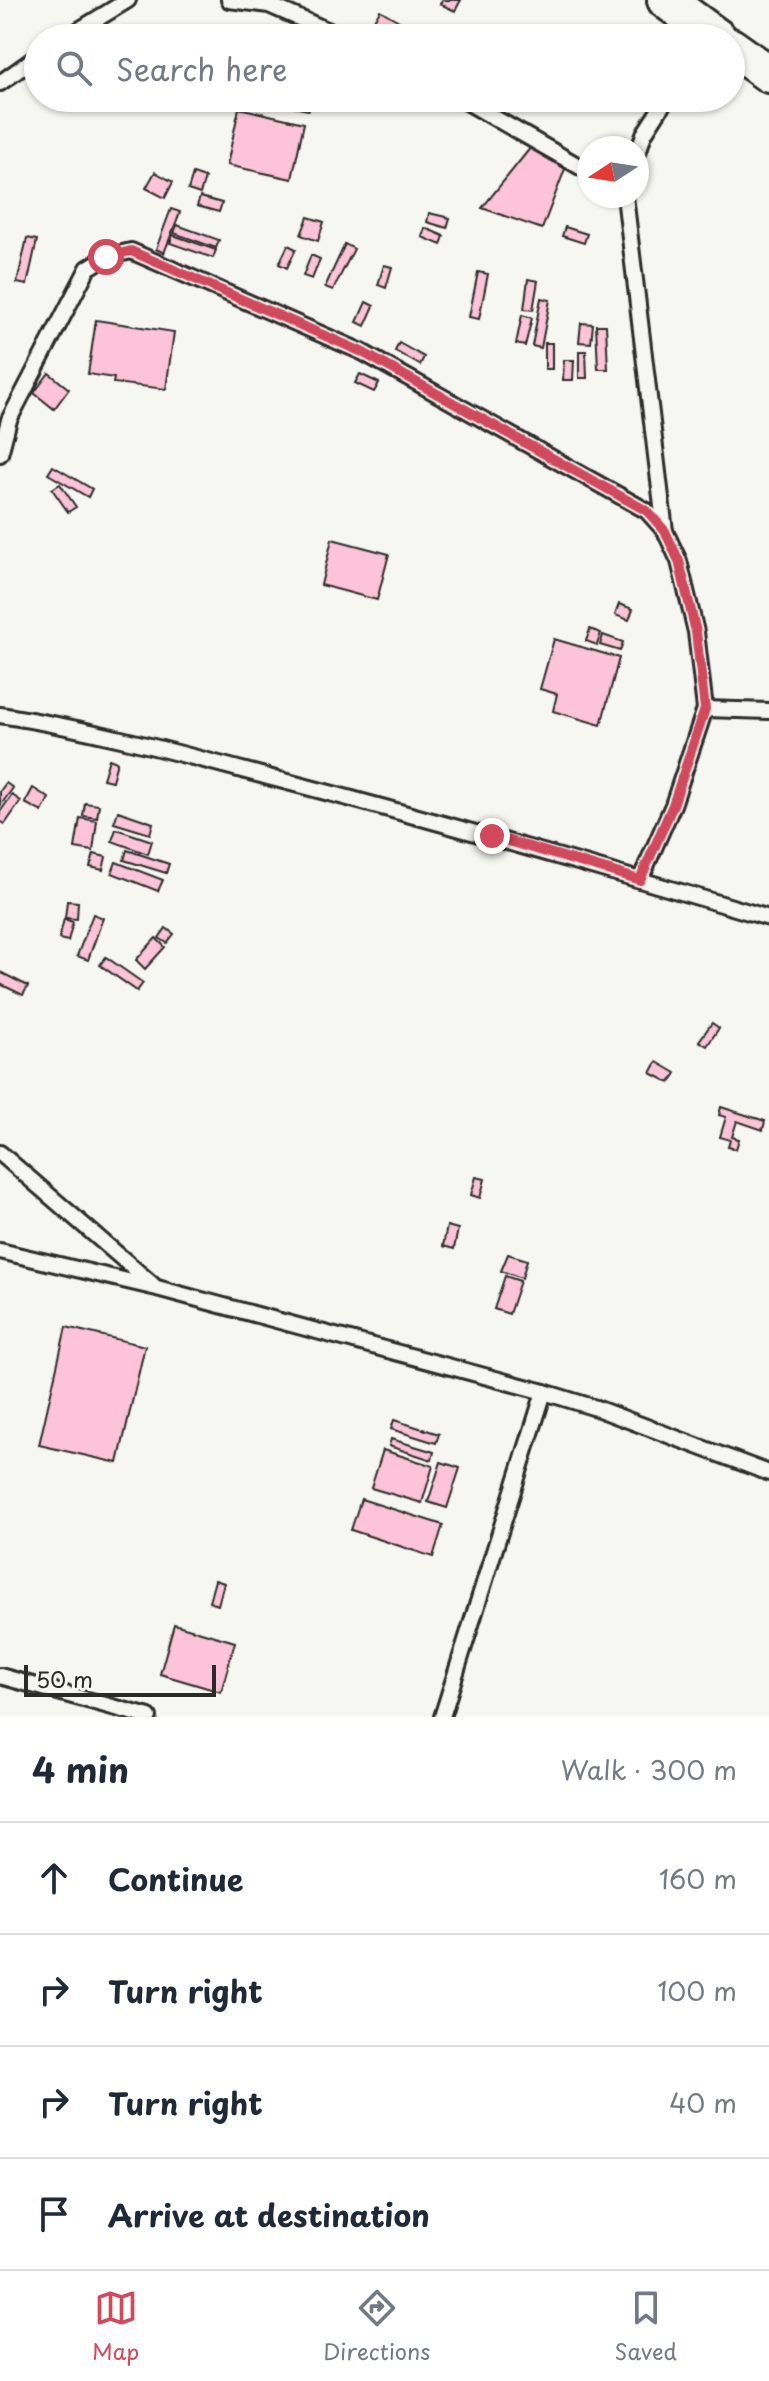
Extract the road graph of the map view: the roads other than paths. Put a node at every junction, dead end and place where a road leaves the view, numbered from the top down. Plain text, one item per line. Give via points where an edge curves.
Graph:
1 (128, 0) edge
2 (229, 0) edge
3 (666, 0) edge
4 (89, 24) edge
5 (313, 24) edge
6 (698, 24) edge
7 (745, 58) edge
8 (24, 66) edge
9 (769, 74) edge
10 (0, 83) edge
11 (484, 112) edge
12 (658, 112) edge
13 (643, 136) edge
14 (577, 165) edge
15 (626, 208) edge
16 (5, 418) edge
17 (0, 454) edge
18 (665, 531) junction
19 (705, 709) junction
20 (769, 711) edge
21 (0, 715) edge
22 (640, 880) junction
23 (769, 918) edge
24 (0, 1153) edge
25 (0, 1251) edge
26 (157, 1288) junction
27 (544, 1392) junction
28 (769, 1473) edge
29 (0, 1676) edge
30 (149, 1717) edge
31 (442, 1717) edge

1 - 4 lane
2 - 5 lane via 269,5
3 - 6 street
7 - 9 street
8 - 10 lane
11 - 14 lane
12 - 13 lane
15 - 18 lane
16 - 17 lane
16 - 18 lane via 88,268 131,251 362,352 647,511
18 - 19 lane via 679,561 696,632
19 - 20 lane
19 - 22 lane via 673,805
21 - 22 lane via 69,725
22 - 23 lane
24 - 26 lane
25 - 26 lane
26 - 27 lane
27 - 28 lane
27 - 31 lane
29 - 30 lane

